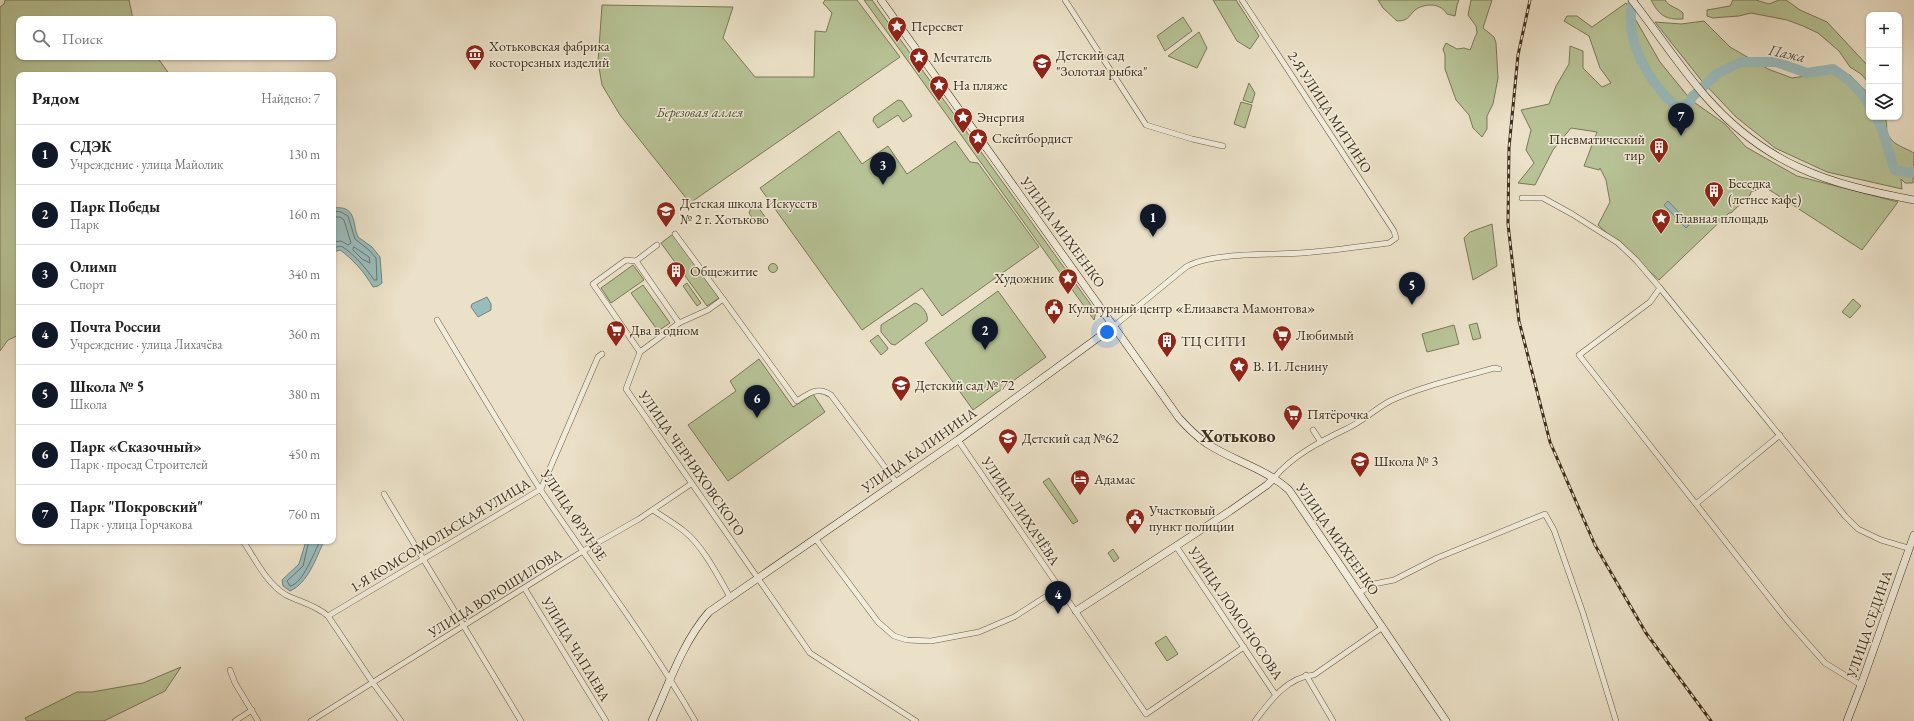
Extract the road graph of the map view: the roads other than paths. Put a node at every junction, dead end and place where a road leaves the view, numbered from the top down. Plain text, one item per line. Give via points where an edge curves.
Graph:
1 (881, 0) edge
2 (1065, 0) edge
3 (1242, 0) edge
4 (1632, 0) edge
5 (1223, 146) dead end
6 (1522, 198) dead end
7 (1914, 200) edge
8 (675, 234) dead end
9 (657, 245) dead end
10 (636, 261) junction
11 (1660, 288) junction
12 (723, 299) junction
13 (437, 320) dead end
14 (679, 323) junction
15 (1114, 326) junction
16 (640, 352) junction
17 (602, 354) dead end
18 (1499, 369) dead end
19 (1313, 430) dead end
20 (1780, 435) junction
21 (958, 440) junction
22 (1321, 442) junction
23 (1274, 478) junction
24 (896, 482) junction
25 (692, 484) junction
26 (541, 489) junction
27 (384, 494) dead end
28 (1697, 504) junction
29 (653, 510) junction
30 (1914, 535) edge
31 (815, 538) junction
32 (245, 544) edge
33 (1176, 546) junction
34 (1908, 548) junction
35 (583, 551) junction
36 (424, 560) junction
37 (757, 578) junction
38 (525, 588) junction
39 (1059, 588) junction
40 (1360, 592) junction
41 (730, 597) junction
42 (1076, 611) junction
43 (328, 616) junction
44 (464, 627) junction
45 (1383, 627) junction
46 (1244, 647) junction
47 (230, 670) dead end
48 (1306, 675) junction
49 (671, 679) junction
50 (372, 683) junction
51 (1861, 685) junction
52 (1276, 694) junction
53 (252, 710) junction
54 (235, 721) edge
55 (258, 721) edge
56 (311, 721) edge
57 (401, 721) edge
58 (522, 721) edge
59 (606, 721) edge
60 (652, 721) edge
61 (695, 721) edge
62 (916, 721) edge
63 (1255, 721) edge
64 (1333, 721) edge
65 (1446, 721) edge
66 (1616, 721) edge
67 (1847, 721) edge

1 - 15 street, УЛИЦА МИХЕЕНКО
2 - 5 street via 1149,126
3 - 15 street, 2-Я УЛИЦА МИТИНО via 1396,238 1389,242 1312,253 1229,257 1192,263
4 - 7 street via 1706,97 1753,141 1801,170 1840,183
6 - 11 street via 1543,198 1618,243
8 - 12 street
9 - 10 street
10 - 14 street
10 - 16 street via 626,260 593,284
11 - 20 street
11 - 28 street via 1650,302 1579,355
12 - 14 street via 708,310
12 - 24 street via 797,401 817,390 823,390 831,395
13 - 26 street, УЛИЦА ФРУНЗЕ
14 - 16 street
15 - 21 street, УЛИЦА КАЛИНИНА
15 - 23 street, УЛИЦА МИХЕЕНКО via 1179,418 1194,434 1213,447
16 - 25 street, УЛИЦА ЧЕРНЯХОВСКОГО via 626,389
17 - 26 street, 1-Я КОМСОМОЛЬСКАЯ УЛИЦА via 598,357
18 - 22 street via 1494,368 1410,393
19 - 22 street
20 - 28 street
20 - 34 street via 1858,529
21 - 24 street, УЛИЦА КАЛИНИНА
21 - 39 street, УЛИЦА ЛИХАЧЁВА
22 - 23 street via 1282,469
23 - 33 street via 1262,489
23 - 40 street, УЛИЦА МИХЕЕНКО via 1289,490
24 - 31 street, УЛИЦА КАЛИНИНА
25 - 29 street, УЛИЦА ВОРОШИЛОВА
25 - 37 street, УЛИЦА ЧЕРНЯХОВСКОГО
26 - 35 street, УЛИЦА ФРУНЗЕ
26 - 36 street, 1-Я КОМСОМОЛЬСКАЯ УЛИЦА
27 - 36 street
28 - 51 street via 1787,620 1825,664
29 - 35 street, УЛИЦА ВОРОШИЛОВА
29 - 41 street via 685,532 696,544
30 - 34 street, УЛИЦА СЕДИНА
31 - 37 street, УЛИЦА КАЛИНИНА
31 - 39 street via 878,622 894,636 907,640 931,641 979,632 1014,617
32 - 43 street via 276,587
33 - 42 street
33 - 46 street, УЛИЦА ЛОМОНОСОВА
34 - 51 street, УЛИЦА СЕДИНА
35 - 38 street, УЛИЦА ВОРОШИЛОВА
35 - 49 street, УЛИЦА ФРУНЗЕ
36 - 43 street, 1-Я КОМСОМОЛЬСКАЯ УЛИЦА
36 - 44 street
37 - 41 street, УЛИЦА КАЛИНИНА
37 - 62 street, УЛИЦА ЧЕРНЯХОВСКОГО via 810,653
38 - 44 street, УЛИЦА ВОРОШИЛОВА
38 - 59 street, УЛИЦА ЧАПАЕВА
39 - 42 street, УЛИЦА ЛИХАЧЁВА
40 - 45 street, УЛИЦА МИХЕЕНКО
40 - 66 street via 1374,584 1394,580 1437,558 1545,514 1554,530 1583,612
41 - 49 street, УЛИЦА КАЛИНИНА via 709,612 696,627
42 - 46 street, УЛИЦА ЛИХАЧЁВА via 1146,714
43 - 50 street
44 - 50 street, УЛИЦА ВОРОШИЛОВА
44 - 58 street
45 - 48 street via 1314,674
45 - 65 street, УЛИЦА МИХЕЕНКО
46 - 52 street, УЛИЦА ЛОМОНОСОВА
47 - 53 street
48 - 52 street
48 - 64 street
49 - 60 street, УЛИЦА КАЛИНИНА
49 - 61 street, УЛИЦА ФРУНЗЕ
50 - 56 street, УЛИЦА ВОРОШИЛОВА
50 - 57 street
51 - 67 street, УЛИЦА СЕДИНА
52 - 63 street
53 - 54 street
53 - 55 street

